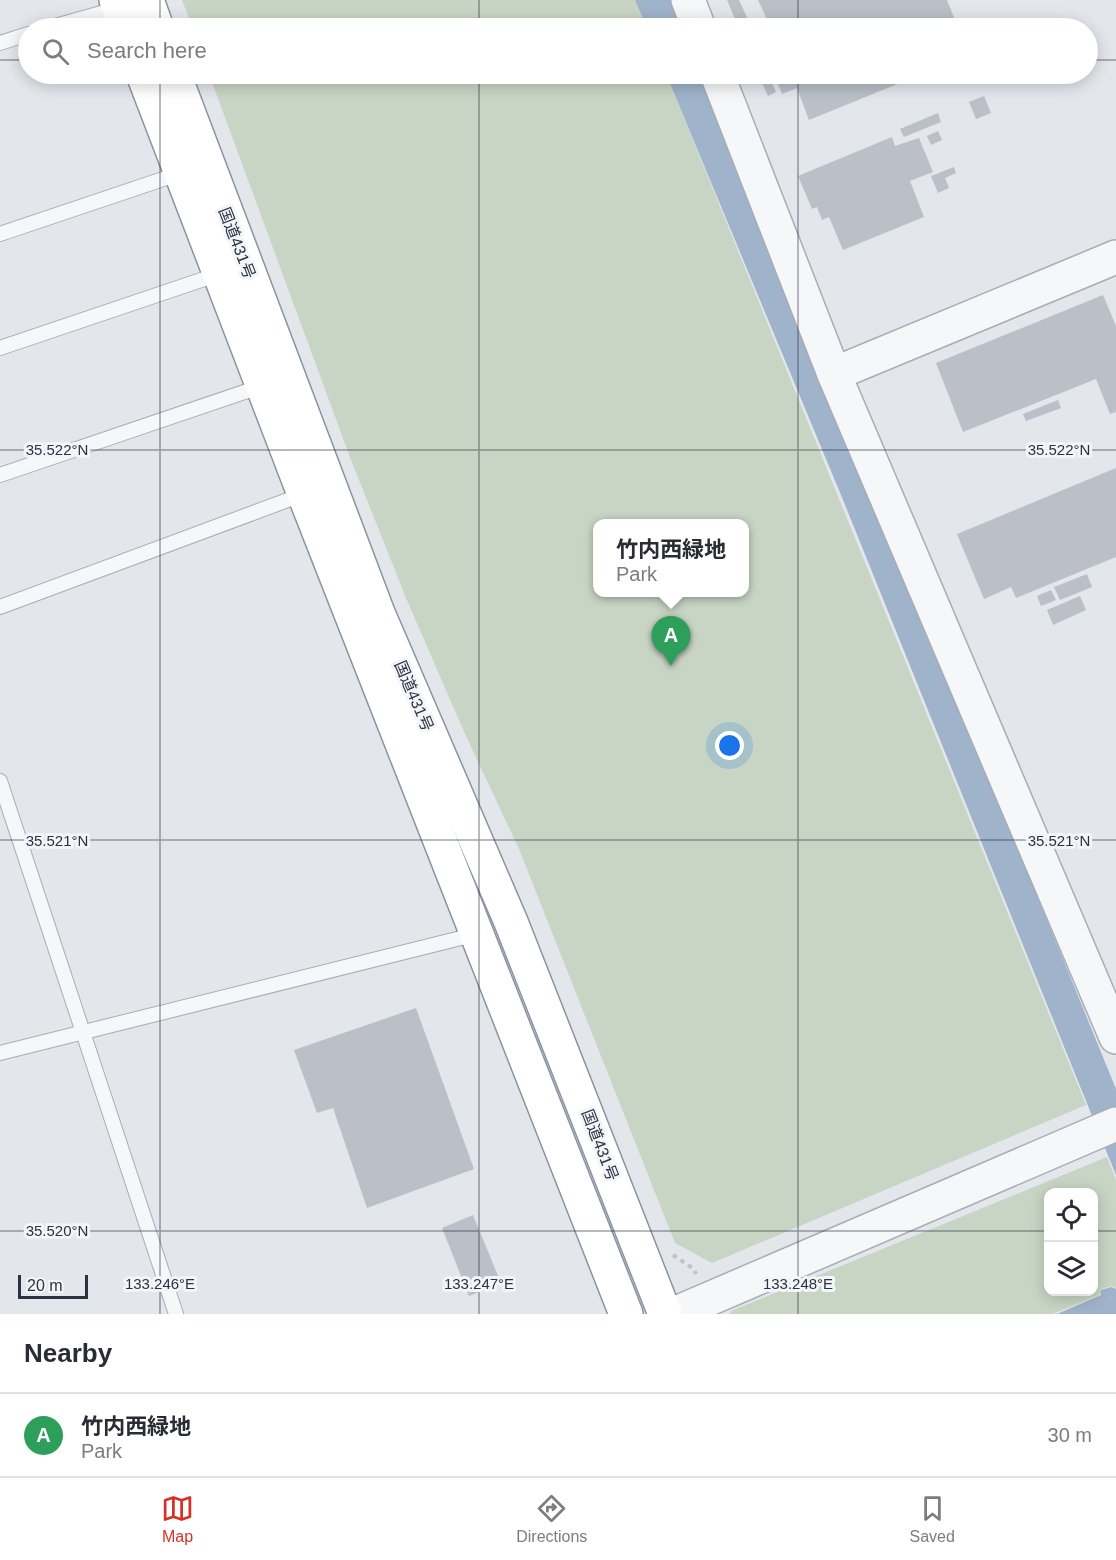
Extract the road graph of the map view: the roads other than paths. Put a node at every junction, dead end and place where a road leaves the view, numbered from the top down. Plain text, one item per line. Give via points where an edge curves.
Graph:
1 (688, 0) edge
2 (127, 9) edge
3 (90, 18) edge
4 (141, 18) edge
5 (695, 18) edge
6 (18, 37) edge
7 (0, 43) edge
8 (147, 84) edge
9 (178, 84) edge
10 (721, 84) edge
11 (181, 173) junction
12 (0, 234) edge
13 (1116, 257) edge
14 (219, 274) junction
15 (0, 348) edge
16 (834, 374) junction
17 (262, 386) junction
18 (0, 475) edge
19 (304, 494) junction
20 (0, 607) edge
21 (0, 781) edge
22 (477, 934) junction
23 (84, 1032) junction
24 (1116, 1037) edge
25 (0, 1053) edge
26 (1107, 1128) edge
27 (176, 1314) edge
28 (626, 1314) edge
29 (665, 1314) edge
30 (674, 1314) edge

1 - 5 street
2 - 3 lane
2 - 4 highway
6 - 7 lane
8 - 11 highway, 国道431号
9 - 29 highway, 国道431号 via 378,613 546,1008
10 - 16 street
11 - 12 lane
11 - 14 highway, 国道431号
13 - 16 street
14 - 15 lane
14 - 17 highway, 国道431号
16 - 24 street
17 - 18 lane
17 - 19 highway, 国道431号
19 - 20 lane
19 - 22 highway, 国道431号
21 - 23 lane
22 - 23 lane
22 - 28 highway, 国道431号
23 - 25 lane
23 - 27 lane
26 - 30 street

